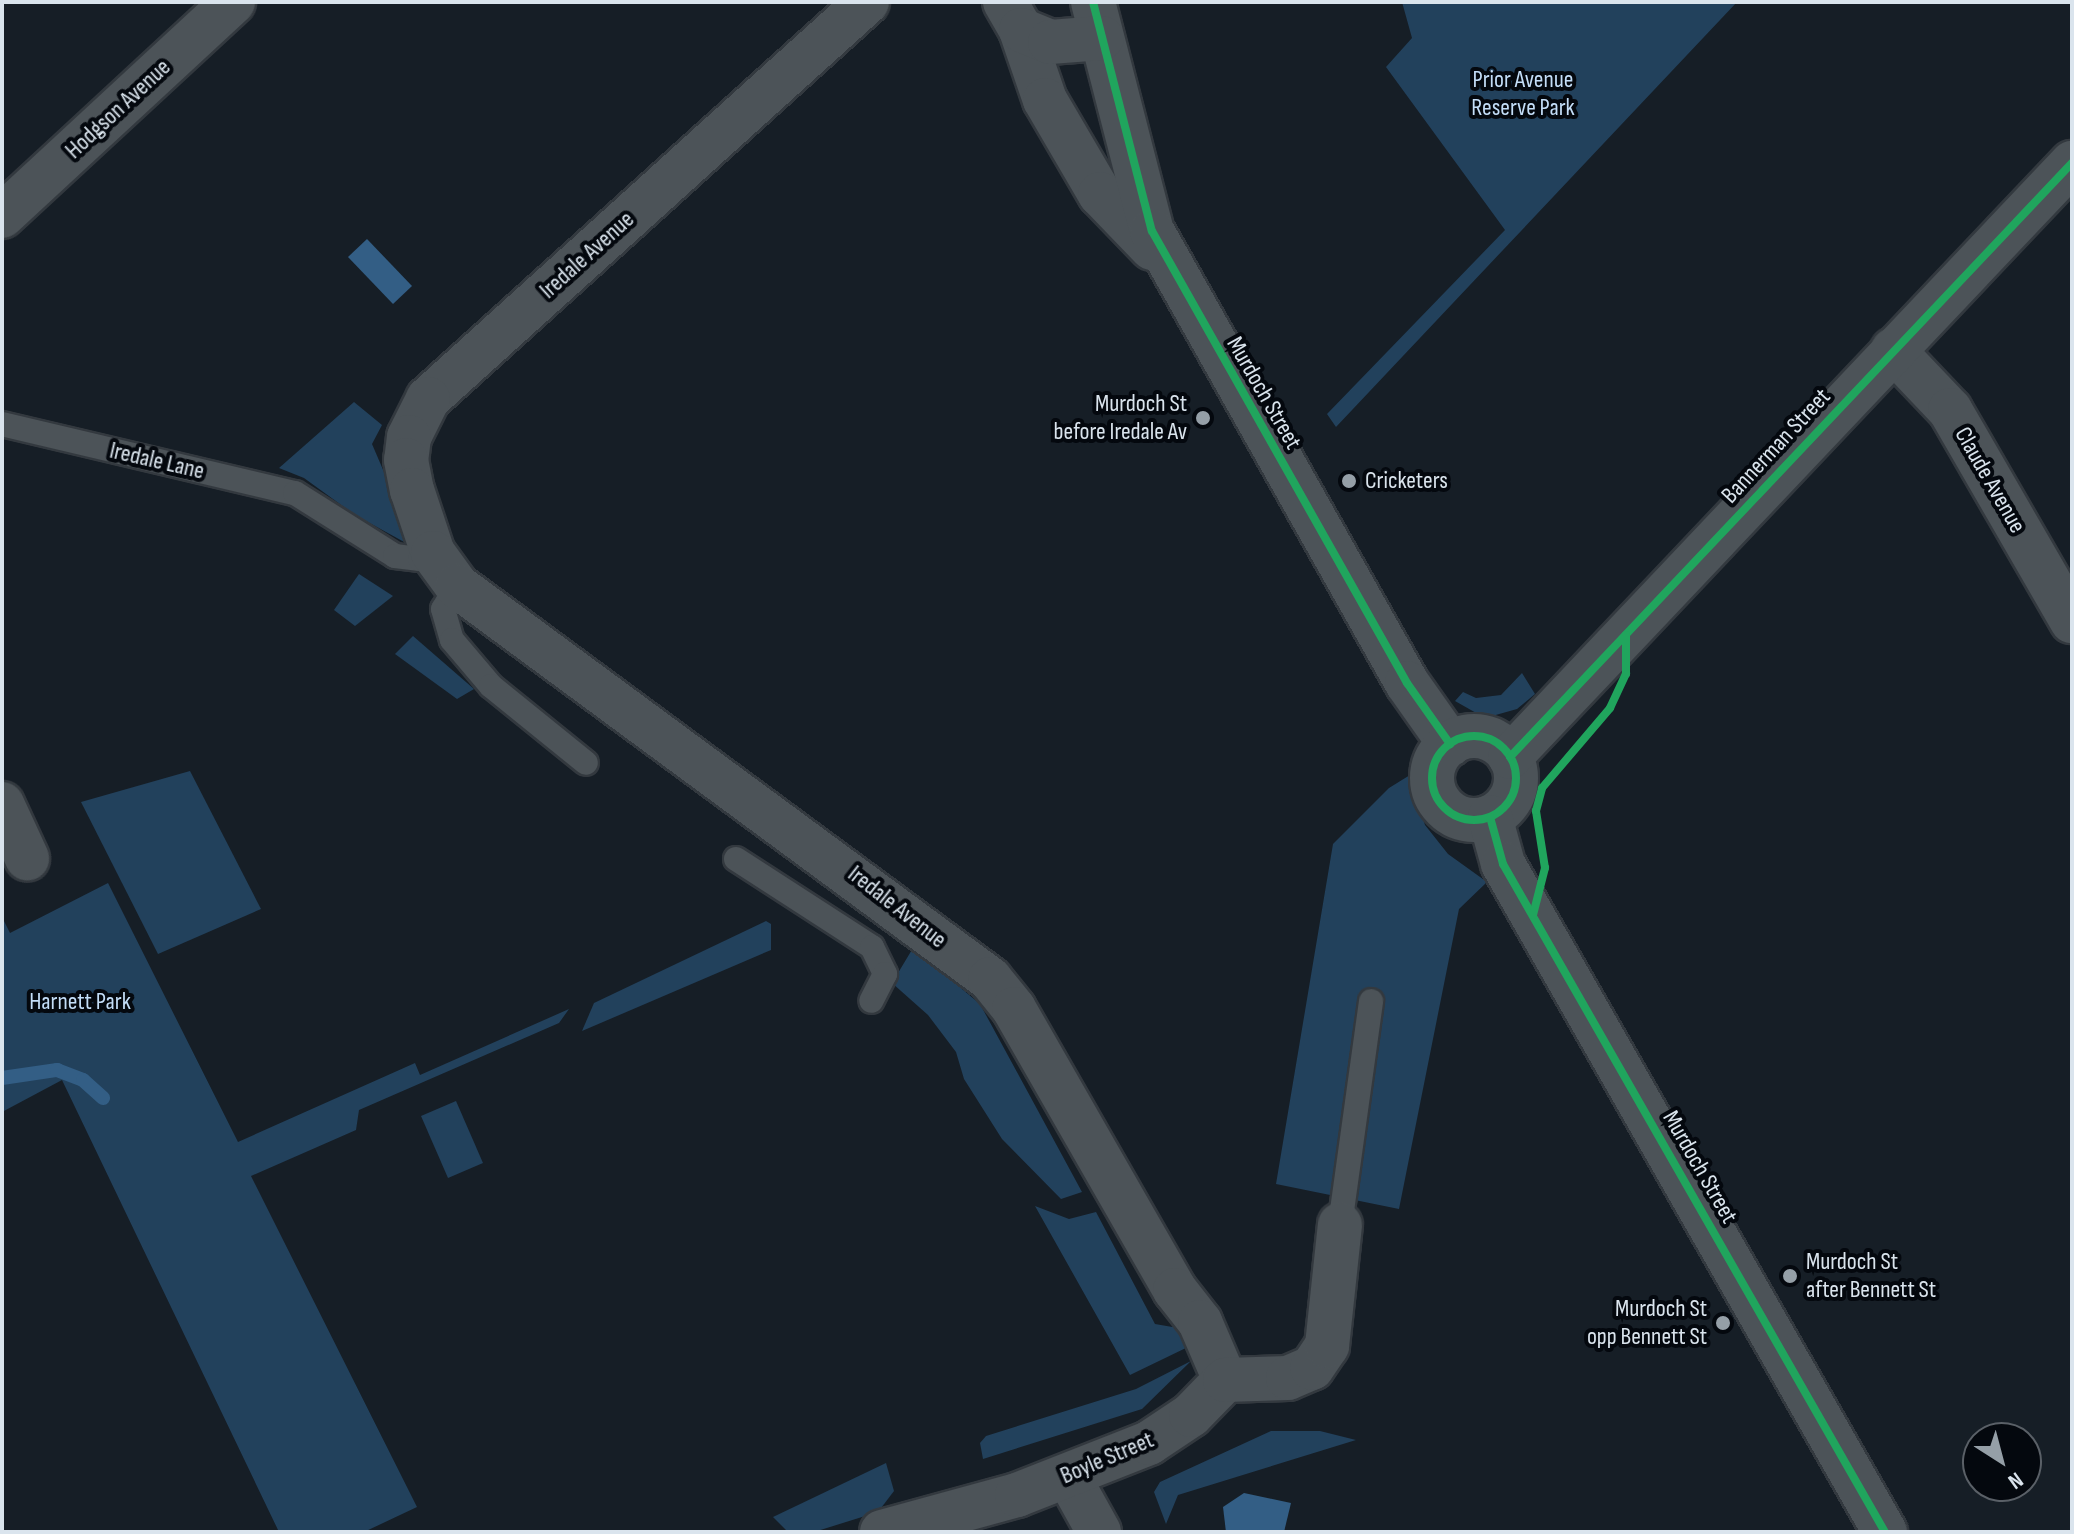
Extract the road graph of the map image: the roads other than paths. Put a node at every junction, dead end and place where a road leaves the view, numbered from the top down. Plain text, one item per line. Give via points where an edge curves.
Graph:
1 (233, 2) edge
2 (867, 2) edge
3 (1013, 16) edge
4 (1097, 20) edge
5 (2072, 163) edge
6 (9, 199) edge
7 (1168, 264) junction
8 (1893, 350) junction
9 (2, 424) edge
10 (445, 569) junction
11 (2072, 621) edge
12 (1450, 744) junction
13 (1510, 757) junction
14 (586, 763) dead end
15 (2, 804) edge
16 (1490, 817) junction
17 (831, 857) junction
18 (27, 858) dead end
19 (736, 859) dead end
20 (799, 898) junction
21 (871, 1001) dead end
22 (1371, 1001) dead end
23 (1340, 1225) joint
24 (1225, 1380) junction
25 (1068, 1476) junction
26 (882, 1532) edge
27 (1099, 1532) edge
28 (1885, 1532) edge

1 - 6 street, Hodgson Avenue
2 - 10 street, Iredale Avenue via 428,399 415,419 406,460
3 - 4 street, Murdoch Street via 1050,42
3 - 7 street, Murdoch Street via 1045,100 1100,194
4 - 7 street, Murdoch Street via 1140,196
5 - 8 street, Bannerman Street
7 - 12 street, Murdoch Street via 1407,683
8 - 11 street, Claude Avenue via 1950,410
8 - 13 street, Bannerman Street
9 - 10 lane, Iredale Lane via 295,493 395,556
10 - 14 lane via 443,609 452,640 491,686
10 - 17 street, Iredale Avenue
12 - 13 street via 1463,737 1490,739
12 - 16 street via 1432,772 1436,796 1453,815
13 - 16 street via 1515,785 1502,810
15 - 18 street
16 - 28 street, Murdoch Street via 1503,864
17 - 20 lane
17 - 24 street, Iredale Avenue via 990,979 1014,1009 1175,1290 1200,1322
19 - 20 lane
20 - 21 lane via 872,947 883,962 882,985
22 - 23 lane
23 - 24 street via 1327,1346 1312,1368 1288,1378
24 - 25 street, Boyle Street via 1191,1415 1149,1443
25 - 26 street, Boyle Street
25 - 27 street

